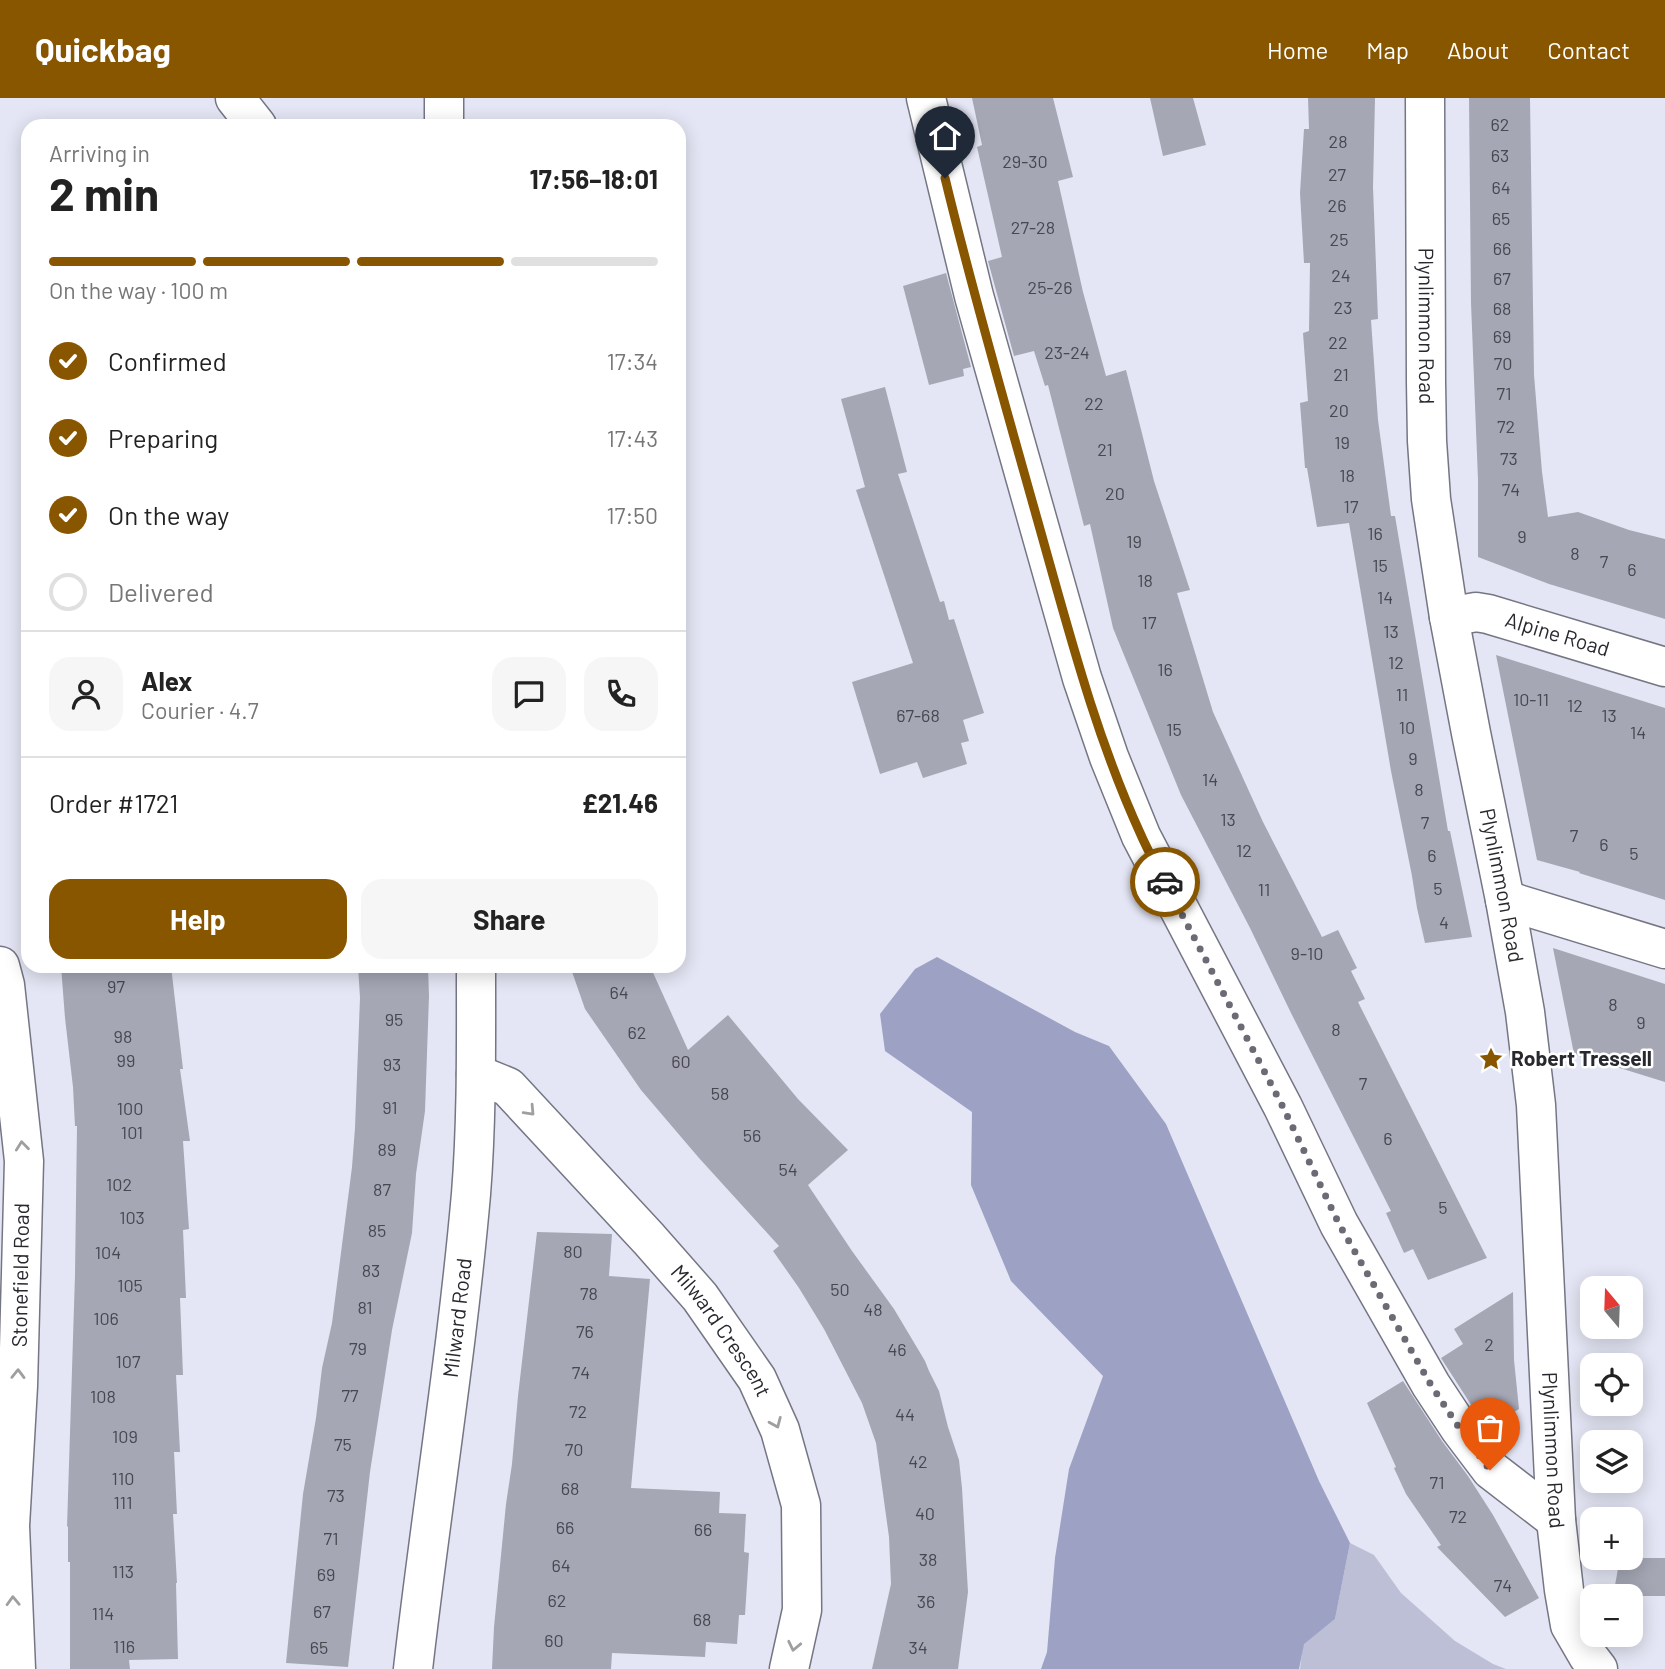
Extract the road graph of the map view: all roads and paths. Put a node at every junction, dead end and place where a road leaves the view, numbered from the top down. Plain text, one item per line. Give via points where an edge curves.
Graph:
1 (235, 98) edge
2 (444, 98) edge
3 (926, 98) edge
4 (1425, 98) edge
5 (252, 119) edge
6 (444, 119) edge
7 (1449, 617) junction
8 (1665, 667) edge
9 (1506, 900) junction
10 (1665, 949) edge
11 (0, 966) edge
12 (476, 973) edge
13 (475, 1074) junction
14 (1556, 1520) junction
15 (10, 1664) edge
16 (413, 1669) edge
17 (789, 1669) edge
18 (1598, 1669) edge

1 - 5 street
2 - 6 street
3 - 14 street via 974,296 1082,678 1141,836 1339,1224 1431,1385 1490,1470
4 - 7 street, Plynlimmon Road via 1427,441
7 - 8 street, Alpine Road via 1488,614
7 - 9 street, Plynlimmon Road
9 - 10 street
9 - 14 street, Plynlimmon Road via 1536,1105
15 -> 11 street, Stonefield Road via 10,1526 23,1161
12 - 13 street, Milward Road
13 - 16 street, Milward Road via 471,1192 459,1308
13 -> 17 street, Milward Crescent via 508,1087 700,1297 757,1379 780,1430 801,1506 802,1609
14 - 18 street, Plynlimmon Road via 1570,1625

